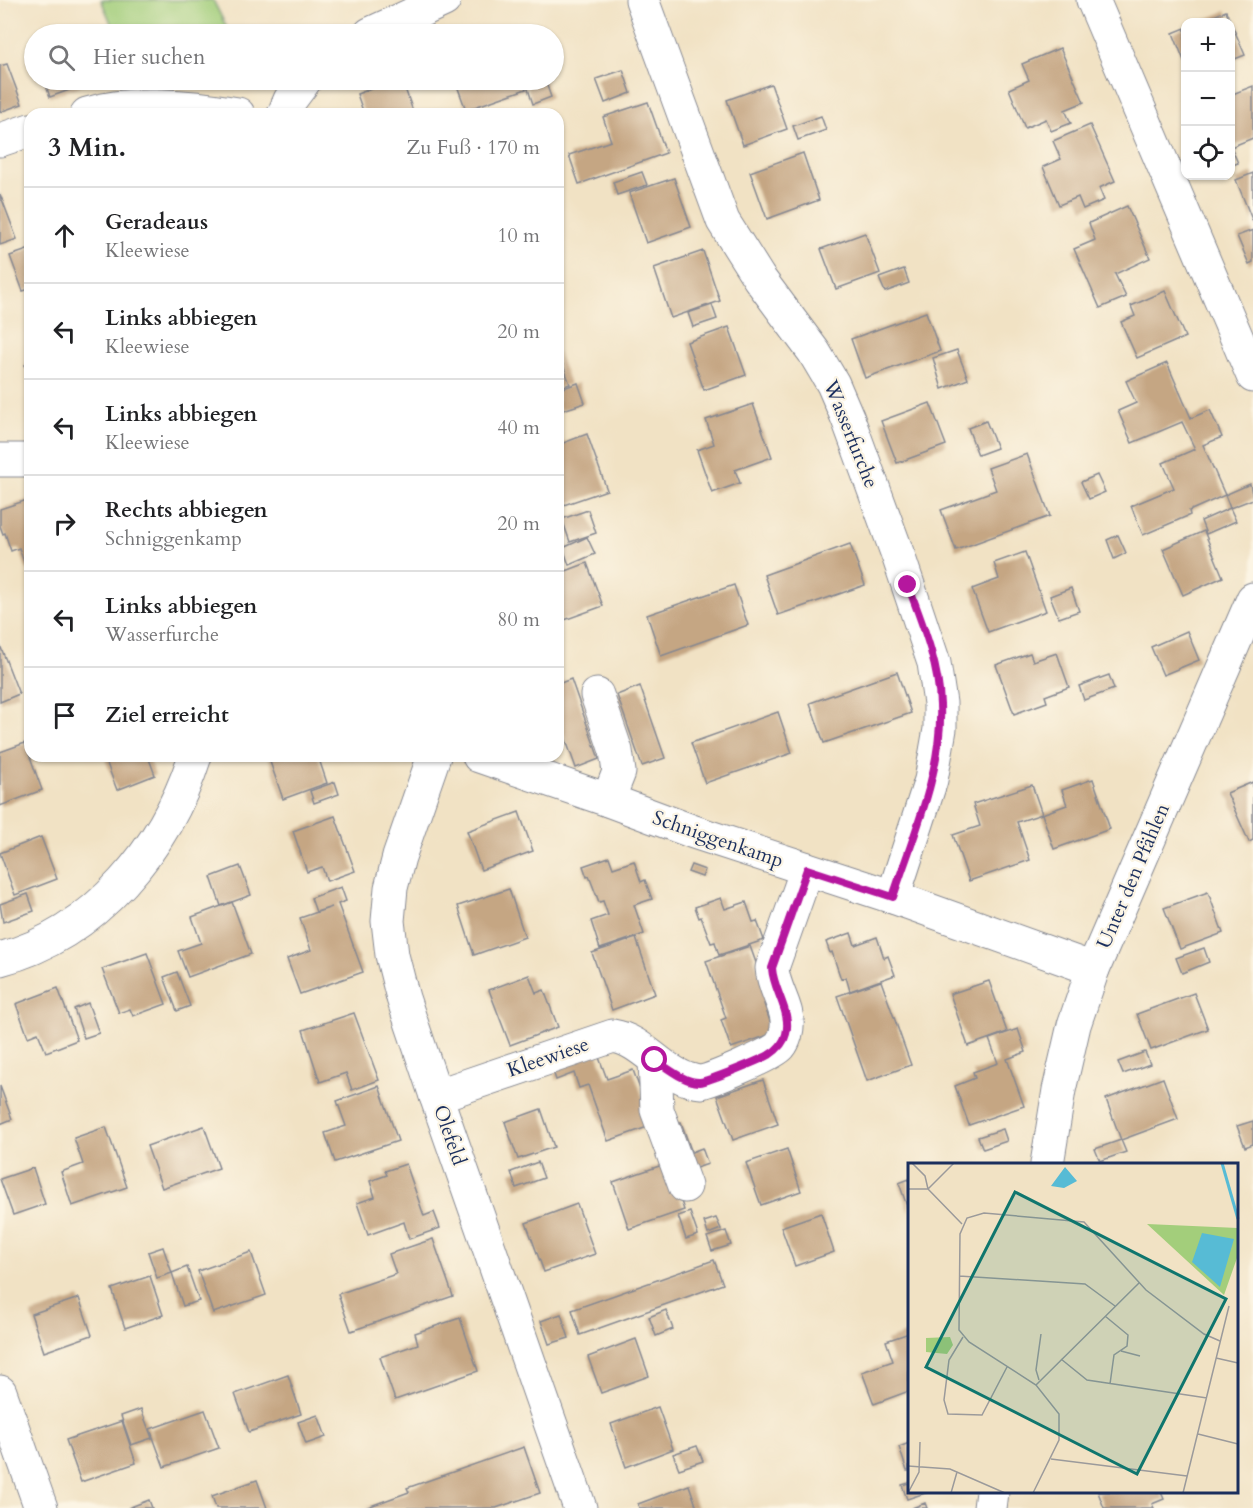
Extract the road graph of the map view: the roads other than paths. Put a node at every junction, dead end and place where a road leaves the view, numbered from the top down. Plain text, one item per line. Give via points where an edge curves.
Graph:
1 (444, 0) edge
2 (642, 0) edge
3 (1094, 0) edge
4 (392, 24) edge
5 (298, 90) edge
6 (108, 108) edge
7 (166, 108) edge
8 (287, 108) edge
9 (24, 132) edge
10 (0, 140) edge
11 (1253, 376) edge
12 (0, 460) edge
13 (24, 460) edge
14 (1253, 599) edge
15 (597, 694) dead end
16 (193, 762) edge
17 (432, 762) edge
18 (497, 762) edge
19 (608, 800) junction
20 (807, 869) junction
21 (893, 897) junction
22 (0, 959) edge
23 (1093, 969) junction
24 (655, 1060) junction
25 (436, 1096) junction
26 (1047, 1163) edge
27 (685, 1186) dead end
28 (0, 1392) edge
29 (992, 1493) edge
30 (40, 1508) edge
31 (580, 1508) edge
32 (990, 1508) edge

1 - 4 street
2 - 21 street, Wasserfurche via 723,221 833,384 934,663 940,729 931,780
3 - 11 street
5 - 8 street
6 - 7 street
9 - 10 street
12 - 13 street
14 - 23 street, Unter den Pfählen
15 - 19 street via 619,771
16 - 22 street via 162,830 142,861 115,891 50,939
17 - 25 street, Olefeld via 399,857 388,921 400,988
18 - 19 street, Schniggenkamp
19 - 20 street, Schniggenkamp
20 - 21 street, Schniggenkamp
20 - 24 street, Kleewiese via 772,968 788,1019 781,1046 770,1055 700,1082 686,1079
21 - 23 street, Schniggenkamp
23 - 26 street, Unter den Pfählen via 1074,1025
24 - 25 street, Kleewiese via 626,1038 613,1036
24 - 27 street via 657,1110
25 - 31 street, Olefeld
28 - 30 street
29 - 32 street

